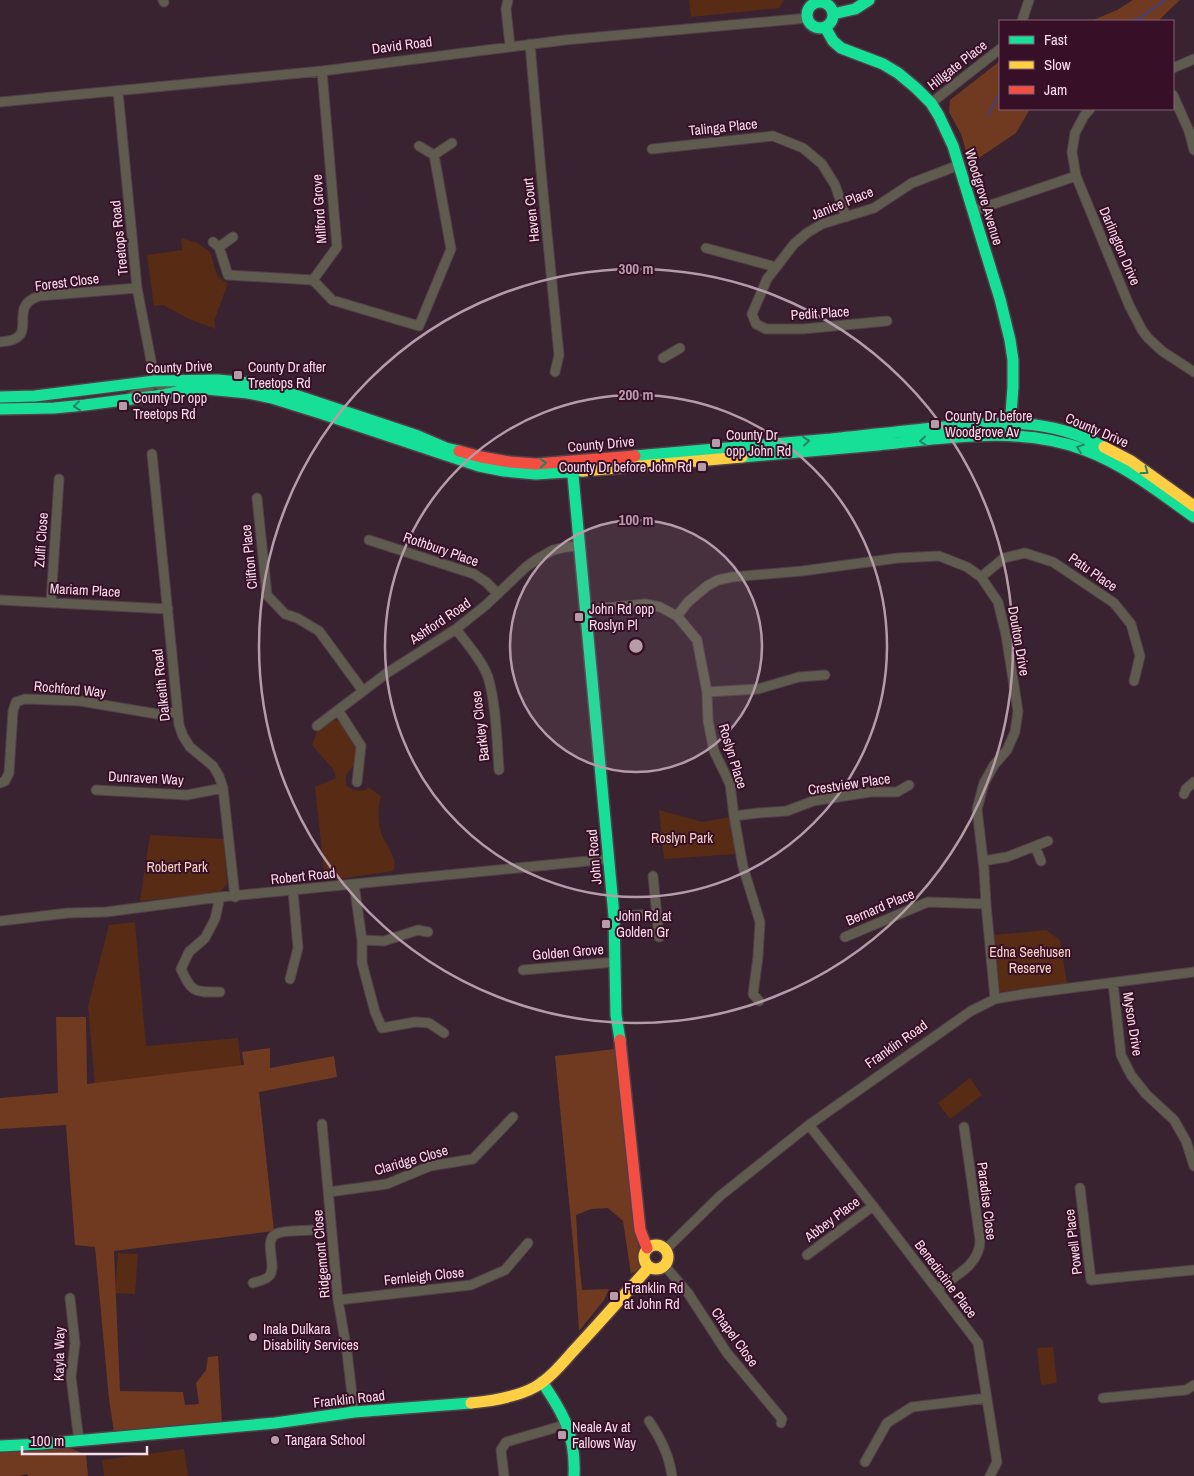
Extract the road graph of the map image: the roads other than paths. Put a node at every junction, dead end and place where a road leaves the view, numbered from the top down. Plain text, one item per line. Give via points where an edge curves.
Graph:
1 (508, 0) edge
2 (869, 0) edge
3 (1029, 0) edge
4 (820, 1) edge
5 (833, 14) junction
6 (808, 18) junction
7 (1022, 20) edge
8 (825, 27) junction
9 (530, 44) junction
10 (510, 46) junction
11 (999, 50) edge
12 (1194, 59) edge
13 (1174, 68) edge
14 (322, 70) junction
15 (118, 92) junction
16 (1174, 96) edge
17 (0, 102) edge
18 (931, 104) junction
19 (1089, 110) edge
20 (452, 143) dead end
21 (419, 146) dead end
22 (652, 148) dead end
23 (1194, 150) edge
24 (434, 155) junction
25 (959, 166) junction
26 (1076, 176) junction
27 (973, 211) junction
28 (846, 217) junction
29 (233, 237) dead end
30 (706, 248) dead end
31 (776, 266) junction
32 (313, 280) junction
33 (137, 288) junction
34 (887, 321) dead end
35 (756, 324) joint
36 (0, 342) edge
37 (680, 348) dead end
38 (663, 358) dead end
39 (554, 372) dead end
40 (1194, 372) edge
41 (155, 382) junction
42 (176, 392) junction
43 (0, 397) edge
44 (125, 399) junction
45 (0, 409) edge
46 (1010, 422) junction
47 (1010, 435) junction
48 (152, 454) dead end
49 (572, 467) junction
50 (59, 479) dead end
51 (258, 498) dead end
52 (1194, 506) edge
53 (1194, 517) edge
54 (369, 540) dead end
55 (579, 546) junction
56 (981, 577) junction
57 (498, 594) junction
58 (0, 600) edge
59 (51, 602) junction
60 (168, 609) junction
61 (585, 610) junction
62 (677, 616) junction
63 (456, 628) junction
64 (825, 675) dead end
65 (1134, 681) dead end
66 (363, 691) junction
67 (707, 692) junction
68 (338, 710) junction
69 (177, 712) junction
70 (317, 726) dead end
71 (499, 770) dead end
72 (357, 782) dead end
73 (1194, 782) edge
74 (0, 783) edge
75 (909, 785) dead end
76 (223, 788) junction
77 (96, 790) dead end
78 (1184, 794) dead end
79 (734, 816) junction
80 (1048, 841) dead end
81 (1035, 846) junction
82 (609, 859) junction
83 (983, 861) junction
84 (1041, 861) dead end
85 (653, 876) dead end
86 (354, 884) junction
87 (293, 891) junction
88 (220, 897) junction
89 (235, 897) junction
90 (986, 904) junction
91 (657, 914) junction
92 (614, 916) junction
93 (0, 921) edge
94 (428, 932) dead end
95 (659, 937) dead end
96 (845, 937) dead end
97 (362, 940) junction
98 (615, 962) junction
99 (523, 970) dead end
100 (1194, 972) edge
101 (290, 979) dead end
102 (1113, 983) junction
103 (220, 992) dead end
104 (995, 1000) junction
105 (759, 1001) dead end
106 (444, 1032) dead end
107 (513, 1117) dead end
108 (322, 1124) dead end
109 (809, 1125) junction
110 (964, 1127) dead end
111 (1190, 1139) edge
112 (1194, 1166) edge
113 (1080, 1188) dead end
114 (330, 1192) junction
115 (873, 1206) junction
116 (311, 1230) dead end
117 (528, 1243) dead end
118 (647, 1248) junction
119 (666, 1249) junction
120 (807, 1255) dead end
121 (665, 1266) junction
122 (649, 1267) junction
123 (1194, 1270) edge
124 (253, 1282) dead end
125 (937, 1289) junction
126 (70, 1298) dead end
127 (338, 1300) junction
128 (542, 1382) junction
129 (1194, 1385) edge
130 (987, 1398) junction
131 (1103, 1398) dead end
132 (354, 1412) junction
133 (649, 1421) dead end
134 (780, 1423) dead end
135 (568, 1424) junction
136 (79, 1440) junction
137 (0, 1446) edge
138 (865, 1462) dead end
139 (504, 1476) edge
140 (574, 1476) edge
141 (672, 1476) edge
142 (990, 1476) edge

1 - 10 street
2 - 5 main road via 855,9
3 - 7 street
4 - 5 main road via 828,4
4 - 6 main road via 810,7
5 - 8 main road
6 - 8 main road via 813,25
6 - 9 street, David Road
8 - 18 main road, Woodgrove Avenue via 841,48 898,73
9 - 10 street, David Road
9 - 39 street, Haven Court via 559,355
10 - 14 street, David Road
11 - 18 street, Hillgate Place
12 - 13 street
14 - 15 street, David Road
14 - 32 street, Milford Grove via 337,247
15 - 17 street, David Road
15 - 33 street, Treetops Road
16 - 23 street
18 - 25 main road, Woodgrove Avenue via 946,130
19 - 26 street, Darlington Drive via 1075,133 1072,152
20 - 24 street
21 - 24 street
22 - 28 street, Talinga Place via 773,136 803,148 822,164 835,185
24 - 32 street via 451,250 419,326 332,300
25 - 27 main road, Woodgrove Avenue
25 - 28 street, Janice Place via 912,183 874,208
26 - 27 street
26 - 40 street, Darlington Drive via 1142,330 1162,351
27 - 46 main road, Woodgrove Avenue via 1010,340 1013,387
28 - 31 street, Janice Place via 807,232
29 - 32 street via 216,244 228,275
30 - 31 street
31 - 35 street, Janice Place via 752,314
33 - 36 street, Forest Close via 32,299 24,307 20,335 12,341
33 - 41 street, Treetops Road
34 - 35 street, Pedit Place via 803,329 766,329
37 - 38 street
41 - 42 street
41 - 43 main road, County Drive
41 - 44 street
41 -> 49 main road, County Drive via 218,380 249,383 277,389 446,448 510,462
42 - 44 main road, County Drive
42 - 49 main road, County Drive via 196,388 272,398 479,466 504,471 536,474
44 -> 45 main road, County Drive via 54,408
46 - 47 main road, Woodgrove Avenue
49 -> 46 main road, County Drive
46 -> 52 main road, County Drive via 1071,432 1093,442 1130,461
47 -> 49 main road, County Drive
53 -> 47 main road, County Drive via 1096,454 1041,438
48 - 60 street, Dalkeith Road
49 - 55 main road, John Road
50 - 59 street, Zulfi Close
51 - 66 street, Clifton Place via 267,595 285,614 318,631
54 - 57 street, Rothbury Place via 469,572 480,577
55 - 57 street, Ashford Road via 566,546 544,554
55 - 61 main road, John Road
56 - 62 street, Doulton Drive via 967,567 939,556 732,577 707,586
56 - 65 street, Patu Place via 1004,558 1025,553 1053,562 1114,603 1131,624 1140,656
56 - 83 street, Doulton Drive via 998,602 1018,711 1015,732 1007,750 984,783 977,809
57 - 63 street, Ashford Road
58 - 59 street, Mariam Place
59 - 60 street, Mariam Place
60 - 69 street, Dalkeith Road
61 - 62 street, Roslyn Place via 645,604
61 - 82 main road, John Road
62 - 67 street, Roslyn Place via 697,640
63 - 66 street, Ashford Road
63 - 71 street, Barkley Close via 488,677
64 - 67 street via 799,677 758,688
66 - 68 street, Ashford Road
67 - 79 street, Roslyn Place via 714,751 730,784
68 - 70 street, Ashford Road
68 - 72 street via 361,746
69 - 74 street, Rochford Way via 157,714 80,702 25,699 16,702 9,773
69 - 76 street, Dalkeith Road via 183,736 190,747 213,766
73 - 78 street
75 - 79 street, Crestview Place via 897,792 870,792 813,801 787,811
76 - 77 street, Dunraven Way via 187,795
76 - 89 street, Dalkeith Road
79 - 105 street, Roslyn Place via 742,867 760,922 753,994
80 - 81 street
81 - 83 street via 1007,857
81 - 84 street
82 - 86 street, Robert Road
82 - 92 main road, John Road
83 - 90 street, Doulton Drive
85 - 91 street
86 - 87 street, Robert Road
86 - 97 street
87 - 89 street, Robert Road
87 - 101 street via 298,948
88 - 89 street, Robert Road
88 - 93 street, Robert Road via 106,912
88 - 103 street via 215,919 205,938 189,952 181,969 189,986 200,992
90 - 96 street, Bernard Place via 928,902
90 - 104 street, Doulton Drive
91 - 92 street
91 - 95 street
92 - 98 main road, John Road
94 - 97 street via 418,930 384,941
97 - 106 street via 362,963 382,1028 415,1022 429,1023
98 - 99 street, Golden Grove
98 - 118 main road, John Road via 616,1015 631,1155 640,1230
100 - 102 street, Franklin Road
102 - 104 street, Franklin Road
102 - 111 street, Myson Drive via 1122,1056 1131,1075
104 - 109 street, Franklin Road via 970,1010
107 - 114 street, Claridge Close via 472,1159 430,1166 387,1184
108 - 114 street, Ridgemont Close
109 - 115 street, Benedictine Place
109 - 119 street, Franklin Road via 720,1196
110 - 125 street, Paradise Close via 980,1248 976,1258 964,1270
111 - 112 street, Myson Drive
113 - 123 street, Powell Place via 1091,1280
114 - 127 street, Ridgemont Close
115 - 120 street, Abbey Place
115 - 125 street, Benedictine Place
116 - 124 street via 277,1232 272,1236 270,1275
117 - 127 street, Fernleigh Close via 505,1270 471,1285
118 - 119 main road via 659,1245
118 - 122 main road via 644,1260
119 - 121 main road via 669,1256
121 - 122 main road via 659,1269
121 - 134 street, Chapel Close via 688,1293 727,1353 782,1419
122 - 128 main road, Franklin Road via 559,1368
125 - 130 street, Benedictine Place via 978,1343
126 - 136 street, Kayla Way via 75,1343 70,1377
127 - 132 street, Ridgemont Close
128 - 132 main road, Franklin Road via 507,1397 484,1402
128 - 135 main road
129 - 131 street via 1186,1390
130 - 138 street via 912,1407 887,1423
130 - 142 street, Benedictine Place via 997,1462
132 - 136 main road, Franklin Road via 275,1423
133 - 141 street via 666,1450
135 - 139 street via 506,1442 501,1450
135 - 140 main road via 574,1449
136 - 137 main road, Franklin Road

